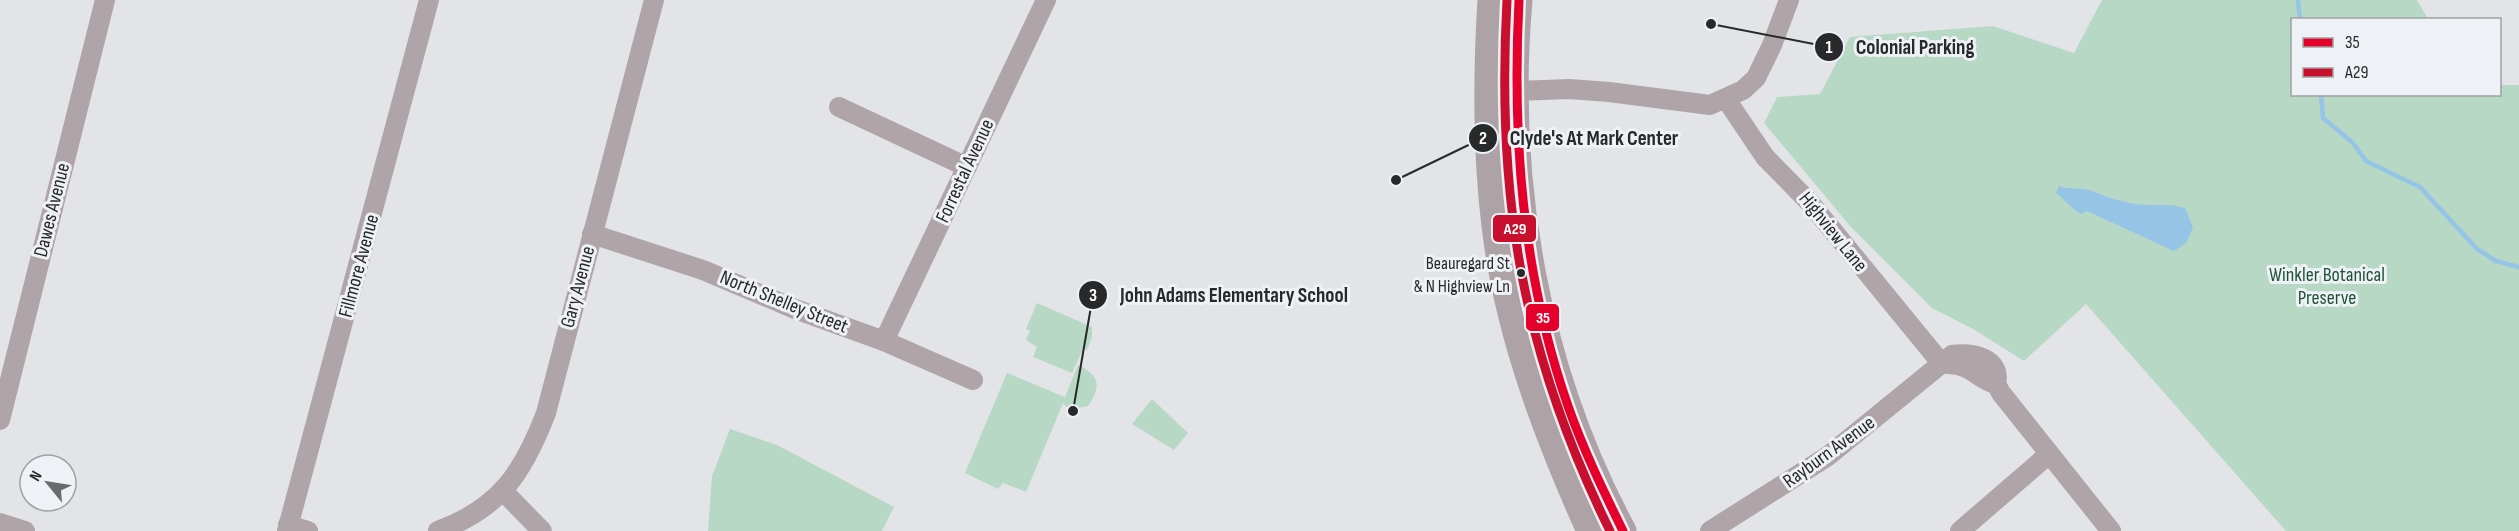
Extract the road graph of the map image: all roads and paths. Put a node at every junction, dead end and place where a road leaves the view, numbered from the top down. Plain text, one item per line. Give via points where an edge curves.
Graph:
1 (105, 0) edge
2 (429, 0) edge
3 (654, 0) edge
4 (1046, 0) edge
5 (1491, 0) edge
6 (1519, 0) edge
7 (1789, 0) edge
8 (1514, 91) junction
9 (1726, 99) junction
10 (839, 107) dead end
11 (967, 167) junction
12 (592, 234) junction
13 (884, 341) junction
14 (1942, 364) junction
15 (973, 380) dead end
16 (0, 420) edge
17 (2048, 455) junction
18 (504, 492) junction
19 (0, 523) edge
20 (288, 528) edge
21 (25, 531) edge
22 (308, 531) edge
23 (438, 531) edge
24 (542, 531) edge
25 (1590, 531) edge
26 (1623, 531) edge
27 (1710, 531) edge
28 (1960, 531) edge
29 (2111, 531) edge

1 - 16 street, Dawes Avenue
2 - 20 street, Fillmore Avenue
3 - 12 street, Gary Avenue
4 - 11 street, Forrestal Avenue
5 - 25 main road via 1488,136 1497,243 1545,423
6 - 8 main road
7 - 9 street via 1756,78
8 - 9 street via 1569,89 1710,105
8 - 26 main road via 1523,219 1546,336 1558,380
9 - 14 street, Highview Lane via 1766,157 1812,204
10 - 11 street
11 - 13 street, Forrestal Avenue
12 - 13 street, North Shelley Street via 704,270
12 - 18 street, Gary Avenue via 546,412 527,455
13 - 15 street, North Shelley Street
14 - 17 street via 1971,368 1996,384
14 - 27 street, Rayburn Avenue via 1828,456
17 - 28 street
17 - 29 street
18 - 23 street, Gary Avenue via 472,516
18 - 24 street
19 - 21 street
20 - 22 street

